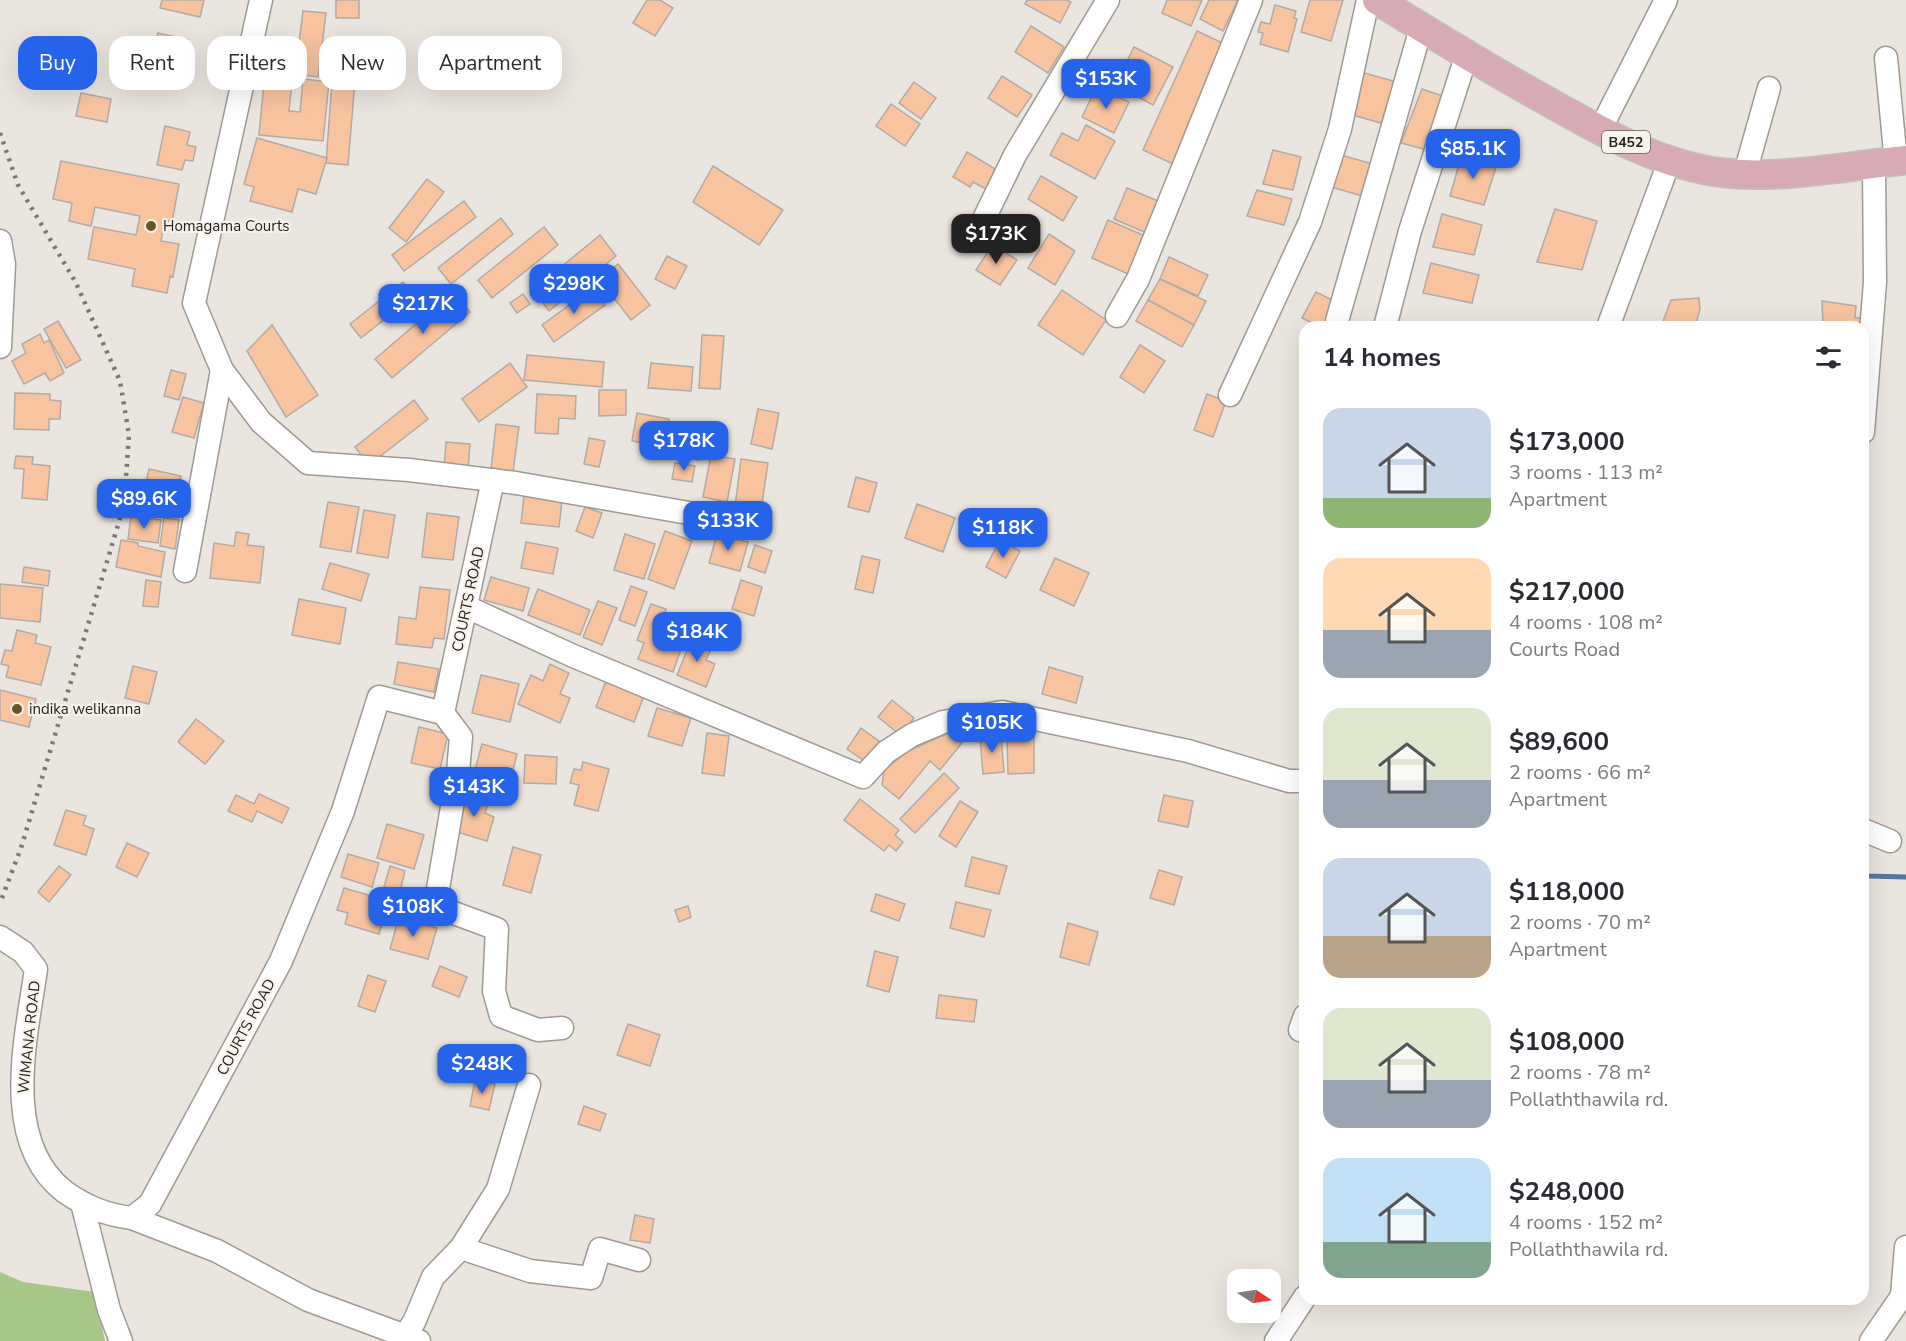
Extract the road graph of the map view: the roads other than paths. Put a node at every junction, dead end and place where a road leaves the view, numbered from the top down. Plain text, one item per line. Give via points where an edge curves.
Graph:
1 (261, 0) edge
2 (1108, 0) edge
3 (1251, 0) edge
4 (1666, 0) edge
5 (1378, 1) edge
6 (1421, 28) junction
7 (1466, 57) junction
8 (1886, 57) dead end
9 (1769, 88) dead end
10 (1600, 130) junction
11 (1669, 162) junction
12 (1892, 162) edge
13 (1745, 173) junction
14 (979, 229) dead end
15 (0, 242) edge
16 (1117, 316) dead end
17 (1337, 321) dead end
18 (1387, 321) edge
19 (1610, 321) edge
20 (0, 347) edge
21 (1869, 357) edge
22 (222, 370) junction
23 (1230, 396) dead end
24 (494, 480) junction
25 (746, 523) dead end
26 (185, 572) dead end
27 (467, 607) junction
28 (443, 713) junction
29 (1299, 781) edge
30 (1869, 832) edge
31 (1890, 841) dead end
32 (0, 937) edge
33 (562, 1028) dead end
34 (529, 1085) dead end
35 (82, 1203) junction
36 (132, 1218) junction
37 (1906, 1247) edge
38 (461, 1248) junction
39 (639, 1260) dead end
40 (1300, 1305) edge
41 (412, 1338) edge
42 (121, 1341) edge
43 (1276, 1341) edge
44 (1871, 1341) edge

1 - 22 street via 194,303
2 - 14 street via 1015,155
3 - 16 street via 1138,279
4 - 10 street
5 - 6 main road, B452
5 - 23 street via 1310,222
6 - 7 main road, B452
6 - 17 street
7 - 10 main road, B452
7 - 18 street via 1410,231
8 - 12 street
9 - 13 street
10 - 11 main road, B452
11 - 13 main road, B452 via 1724,173
11 - 19 street
12 - 13 main road, B452 via 1772,174
12 - 21 street
15 - 20 street via 4,264
22 - 24 street via 261,422 308,463
22 - 26 street
24 - 25 street
24 - 27 street, COURTS ROAD
27 - 28 street, COURTS ROAD
27 - 29 street via 571,655 863,777 886,752 912,735 942,722 1002,712 1188,751
28 - 33 street via 461,737 435,906 497,929 494,992 501,1016 538,1030
28 - 36 street, COURTS ROAD via 379,697 343,811 281,961 150,1204
30 - 31 street
32 - 35 street, WIMANA ROAD via 23,952 36,969 21,1078 22,1116 30,1146 51,1182
34 - 38 street via 498,1189
35 - 36 street via 107,1215
35 - 42 street via 109,1310
36 - 41 street via 217,1251 308,1300
37 - 44 street via 1902,1296
38 - 39 street via 530,1271 591,1278 600,1249
38 - 41 street via 434,1277 414,1322
40 - 43 street

